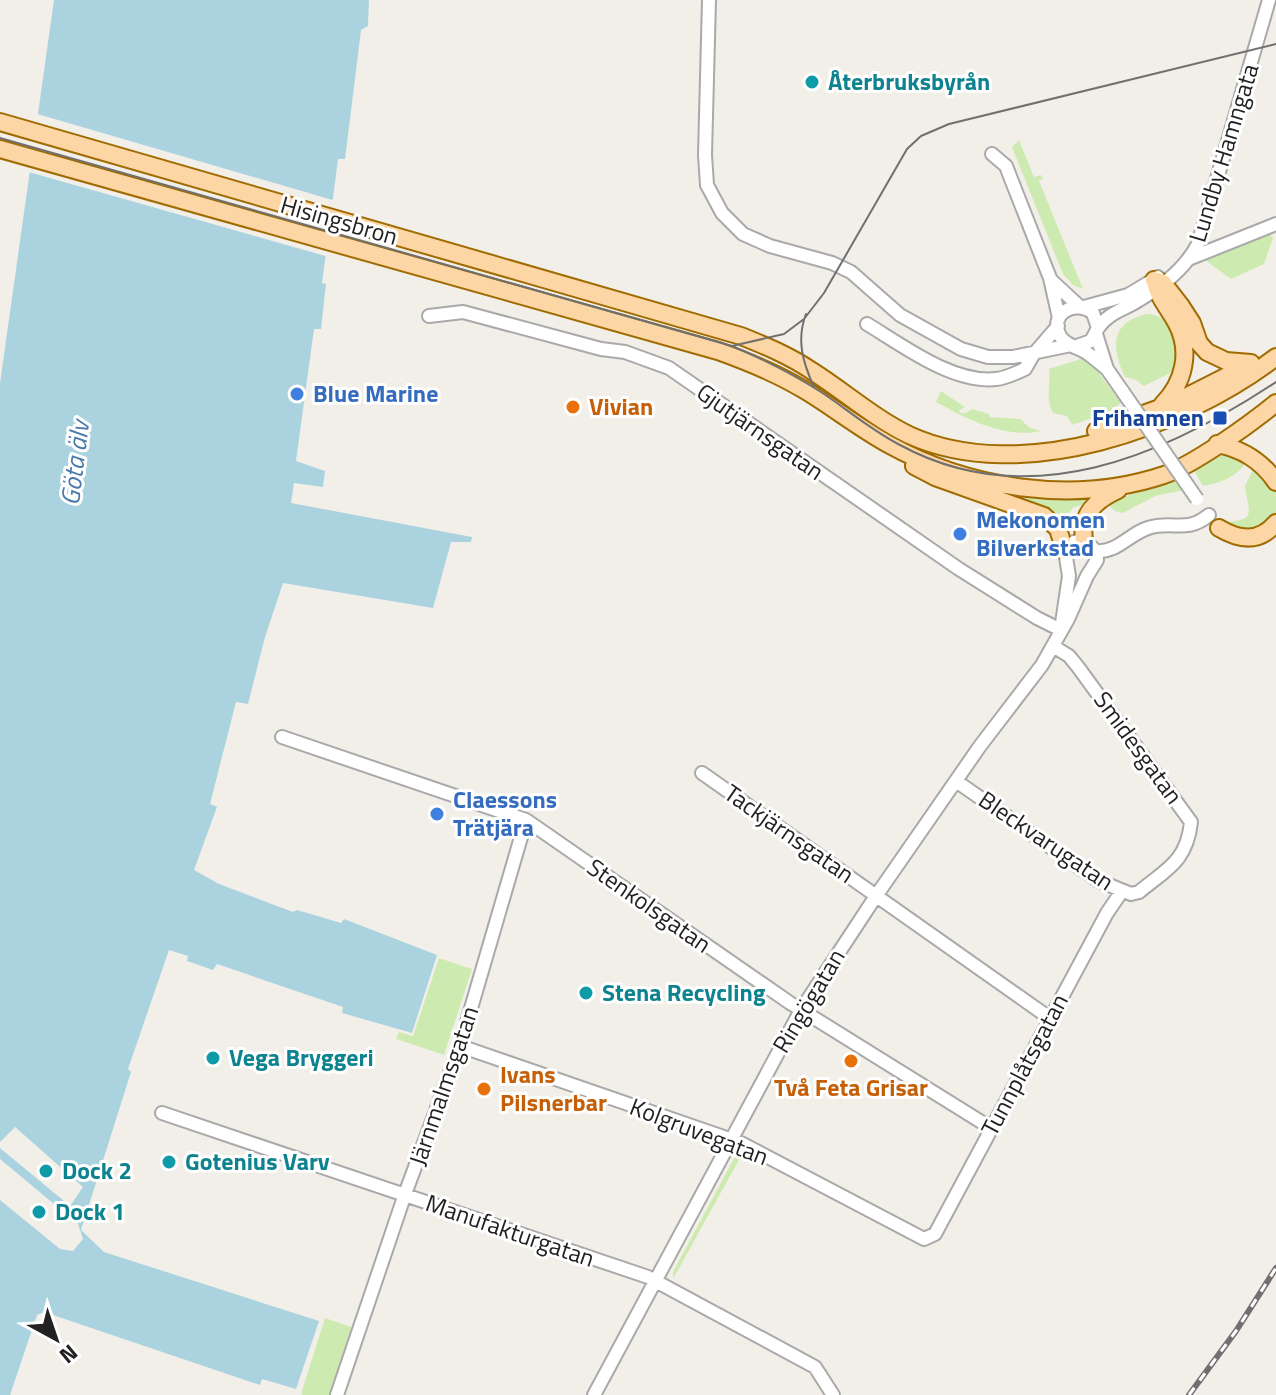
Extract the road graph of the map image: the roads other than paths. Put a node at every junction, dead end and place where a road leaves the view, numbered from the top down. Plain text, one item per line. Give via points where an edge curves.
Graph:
1 (709, 0) edge
2 (1269, 0) edge
3 (0, 122) edge
4 (0, 149) edge
5 (992, 154) dead end
6 (1276, 224) edge
7 (1190, 259) junction
8 (1050, 278) junction
9 (1158, 284) junction
10 (1138, 301) junction
11 (1082, 307) junction
12 (1168, 309) junction
13 (429, 316) dead end
14 (1058, 322) junction
15 (867, 324) dead end
16 (1097, 331) junction
17 (1074, 346) junction
18 (1033, 355) junction
19 (1276, 357) edge
20 (1252, 363) junction
21 (1107, 369) junction
22 (816, 373) junction
23 (1276, 403) edge
24 (1158, 409) junction
25 (885, 442) junction
26 (1217, 444) junction
27 (1137, 481) junction
28 (1276, 482) edge
29 (1214, 522) junction
30 (1276, 523) edge
31 (1090, 546) junction
32 (1065, 551) junction
33 (1061, 630) junction
34 (1053, 646) junction
35 (282, 737) dead end
36 (702, 773) dead end
37 (956, 781) junction
38 (526, 820) junction
39 (1122, 891) junction
40 (1139, 892) joint
41 (876, 896) junction
42 (801, 1010) junction
43 (1051, 1019) junction
44 (460, 1046) junction
45 (162, 1113) dead end
46 (991, 1128) junction
47 (731, 1140) junction
48 (405, 1194) junction
49 (929, 1238) joint
50 (655, 1281) junction
51 (337, 1395) edge
52 (594, 1395) edge
53 (833, 1395) edge

1 - 18 street via 705,155 707,185 722,213 743,234 851,272 900,315 961,349 988,357
2 - 7 street, Lundby Hamngata
3 - 22 main road, Hisingsbron via 680,317 770,348
4 - 25 main road, Hisingsbron via 675,337 757,365
5 - 8 street via 1006,166
6 - 7 street, Lundby Hamngata
7 - 9 street, Lundby Hamngata
8 - 11 street
8 - 14 street
9 - 10 street, Lundby Hamngata
9 - 11 street, Lundby Hamngata
9 - 12 main road
9 - 20 main road via 1188,316 1207,352 1216,359
10 - 12 street
10 - 16 street, Lundby Hamngata via 1109,314
11 - 14 street via 1067,309
11 - 16 street via 1095,315
12 - 24 main road via 1182,333 1185,357 1175,391
13 - 33 street, Gjutjärnsgatan via 463,312 669,368 959,569
14 - 17 street via 1061,338
14 - 18 street
15 - 18 street via 932,364 973,377 995,380 1011,375 1025,369
16 - 17 street via 1089,343
16 - 21 street
17 - 18 street
17 - 21 street
19 - 20 main road
19 - 22 main road via 1244,380 1163,420 1096,441 1010,456 922,440 888,424
20 - 24 main road
21 - 29 street, bridge
22 - 24 main road via 908,423 941,437 980,443 1062,440
23 - 26 main road
25 - 27 main road via 908,455 997,483 1069,490
25 - 32 main road via 935,477 1044,516 1058,529
26 - 27 main road via 1165,474
26 - 28 main road via 1253,457
27 - 31 main road via 1092,507 1083,525
29 - 30 main road via 1247,538 1264,534
29 - 31 street via 1148,528 1111,550
31 - 32 street via 1074,542
31 - 33 street, Ringögatan via 1095,567
32 - 33 street, Ringögatan via 1069,576
33 - 34 street, Ringögatan
34 - 37 street, Ringögatan
34 - 40 street, Smidesgatan via 1069,656 1191,822 1183,855
35 - 38 street, Stenkolsgatan
36 - 41 street, Tackjärnsgatan
37 - 39 street, Bleckvarugatan via 1099,881
37 - 41 street, Ringögatan
38 - 42 street, Stenkolsgatan
38 - 44 street, Järnmalmsgatan
39 - 40 street, Bleckvarugatan
39 - 43 street, Tunnplåtsgatan
41 - 42 street, Ringögatan
41 - 43 street, Tackjärnsgatan
42 - 46 street, Stenkolsgatan
42 - 47 street, Ringögatan
43 - 46 street, Tunnplåtsgatan
44 - 47 street, Kolgruvegatan
44 - 48 street, Järnmalmsgatan
45 - 48 street, Manufakturgatan
46 - 49 street, Tunnplåtsgatan
47 - 49 street, Kolgruvegatan
47 - 50 street, Ringögatan
48 - 50 street, Manufakturgatan
48 - 51 street, Järnmalmsgatan
50 - 52 street, Ringögatan
50 - 53 street, Manufakturgatan via 815,1367

